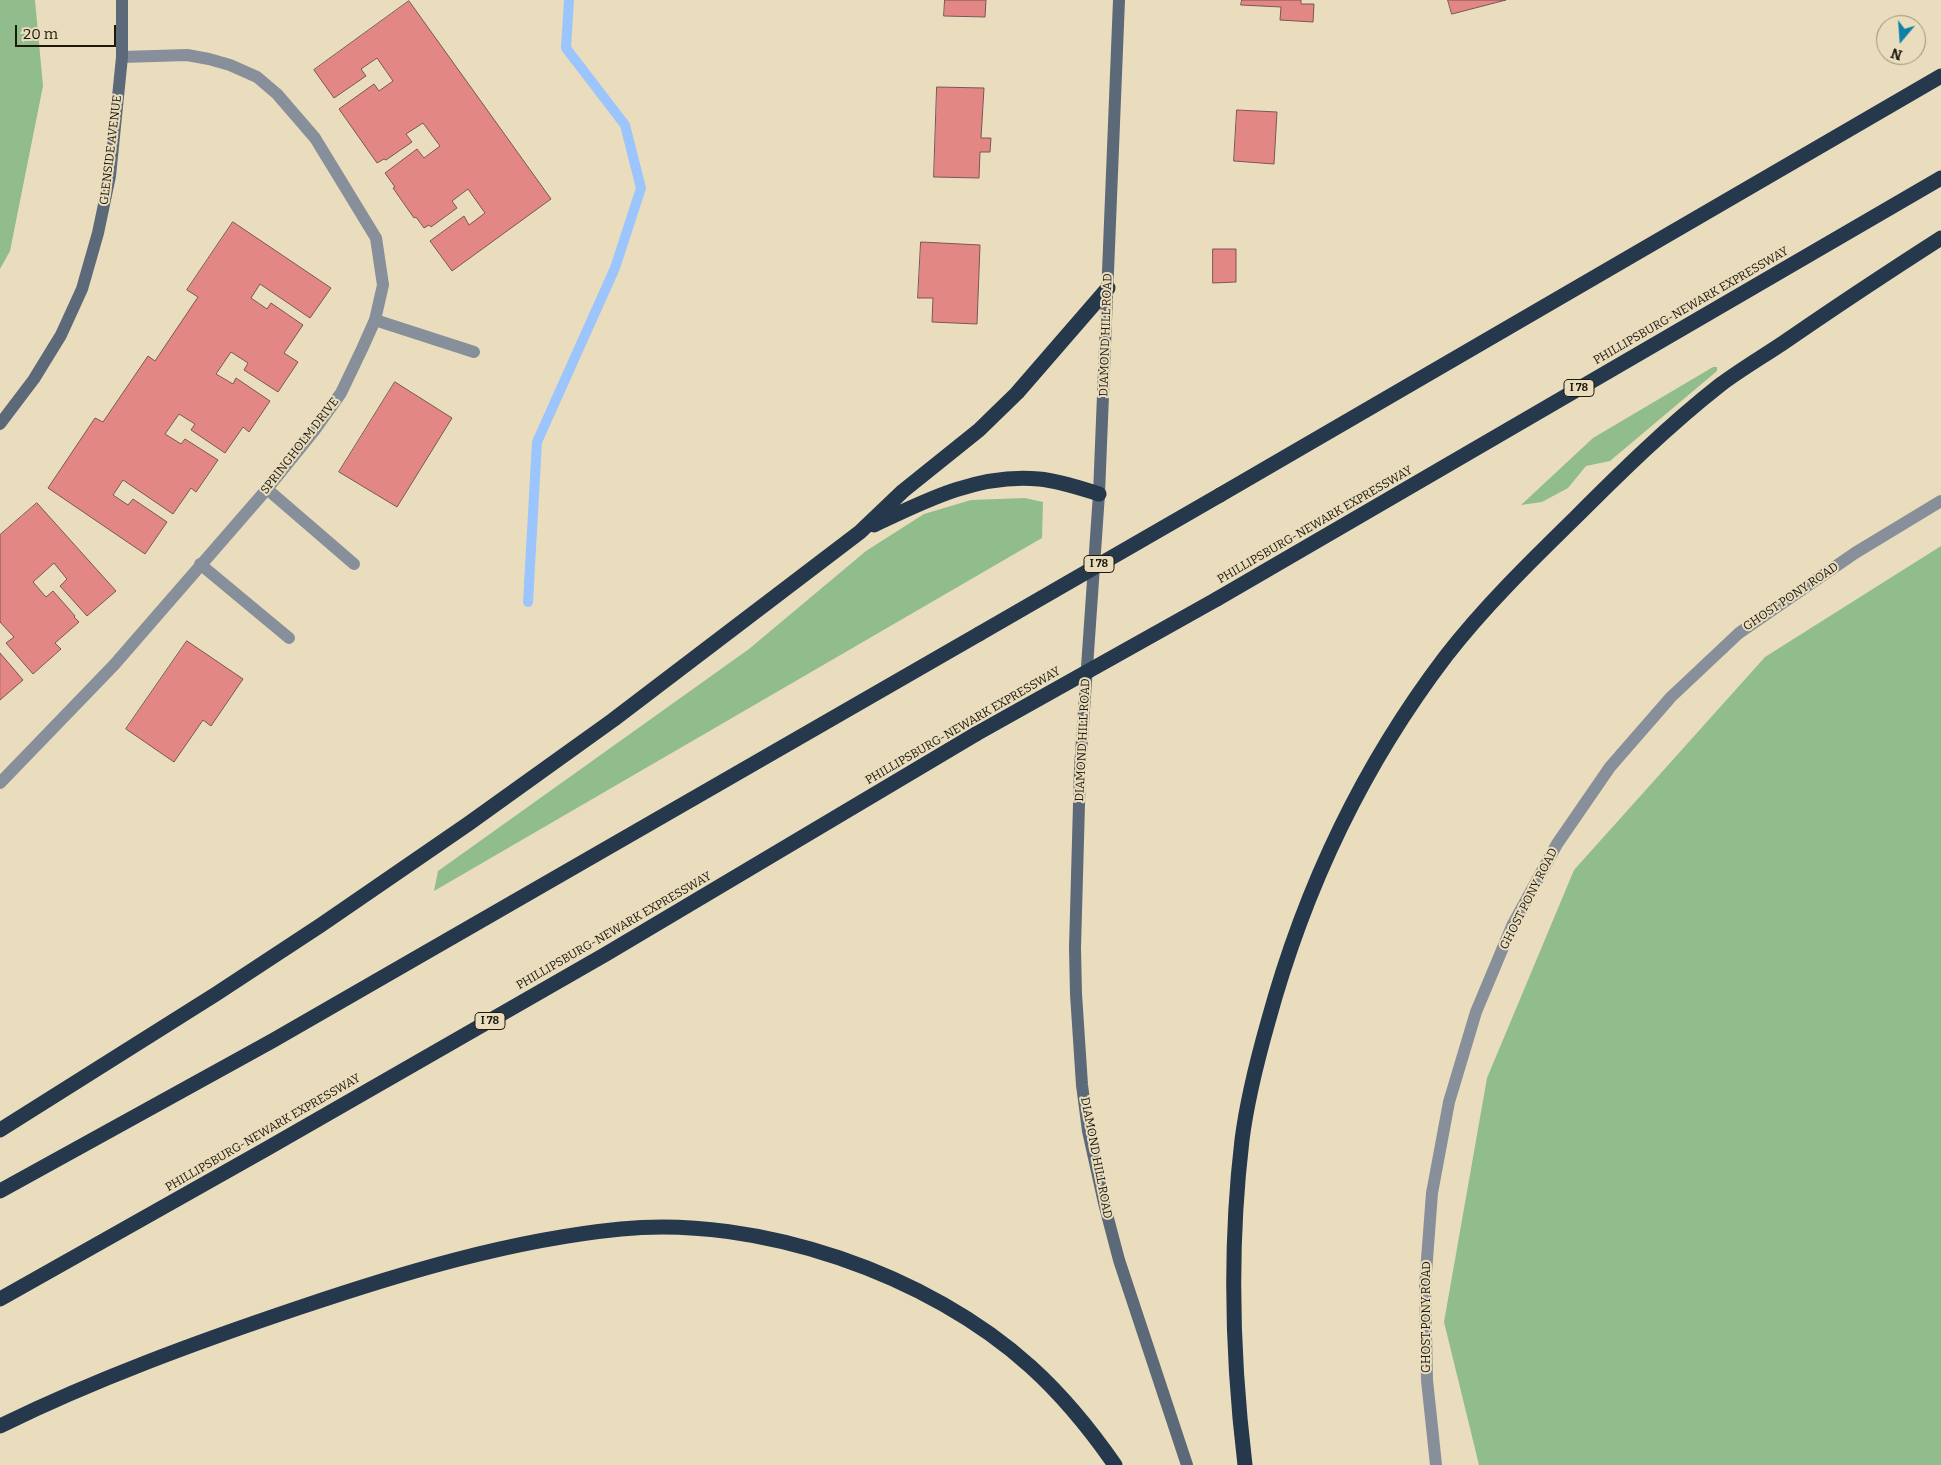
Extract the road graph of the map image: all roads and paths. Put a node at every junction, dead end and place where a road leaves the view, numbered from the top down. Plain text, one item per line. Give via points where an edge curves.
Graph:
1 (122, 0) edge
2 (1119, 0) edge
3 (122, 57) junction
4 (1941, 76) edge
5 (1941, 178) edge
6 (1941, 238) edge
7 (1108, 288) junction
8 (375, 320) junction
9 (474, 352) dead end
10 (0, 424) edge
11 (267, 489) junction
12 (1099, 494) junction
13 (1941, 501) edge
14 (860, 532) junction
15 (200, 564) junction
16 (354, 564) dead end
17 (289, 638) dead end
18 (0, 783) edge
19 (0, 1130) edge
20 (0, 1191) edge
21 (0, 1299) edge
22 (0, 1426) edge
23 (1115, 1465) edge
24 (1187, 1465) edge
25 (1245, 1465) edge
26 (1436, 1465) edge

1 - 3 main road, GLENSIDE AVENUE
2 - 7 main road, DIAMOND HILL ROAD
3 - 8 street, SPRINGHOLM DRIVE via 187,55 209,58 257,77 277,94 315,138 376,238 383,284
3 - 10 main road, GLENSIDE AVENUE via 110,176 82,289 34,379
4 - 20 highway, I 78, bridge via 272,1041
5 - 21 highway, PHILLIPSBURG-NEWARK EXPRESSWAY / I 78, bridge via 1216,599 976,734 606,954
6 - 25 highway via 1720,386 1631,462 1491,603 1447,655 1408,709 1357,793 1317,877 1281,974 1250,1090 1234,1227 1232,1292
7 - 12 main road, DIAMOND HILL ROAD
7 - 14 highway via 1017,393 979,430 903,491
8 - 9 street
8 - 11 street, SPRINGHOLM DRIVE via 341,394
11 - 15 street, SPRINGHOLM DRIVE
11 - 16 street
12 - 14 highway via 1039,479 986,481 933,497
12 - 24 main road, DIAMOND HILL ROAD via 1080,768 1075,948 1081,1076 1088,1131 1112,1232
13 - 26 street, GHOST PONY ROAD via 1855,553 1739,633 1671,697 1599,783 1557,844 1512,926 1476,1012 1450,1102 1432,1193 1425,1286 1427,1380
14 - 19 highway via 613,720 468,824 216,994
15 - 17 street
15 - 18 street, SPRINGHOLM DRIVE via 114,665
22 - 23 highway via 133,1368 372,1283 533,1242 622,1229 698,1227 778,1240 823,1253 915,1290 961,1315 1029,1366 1088,1427

